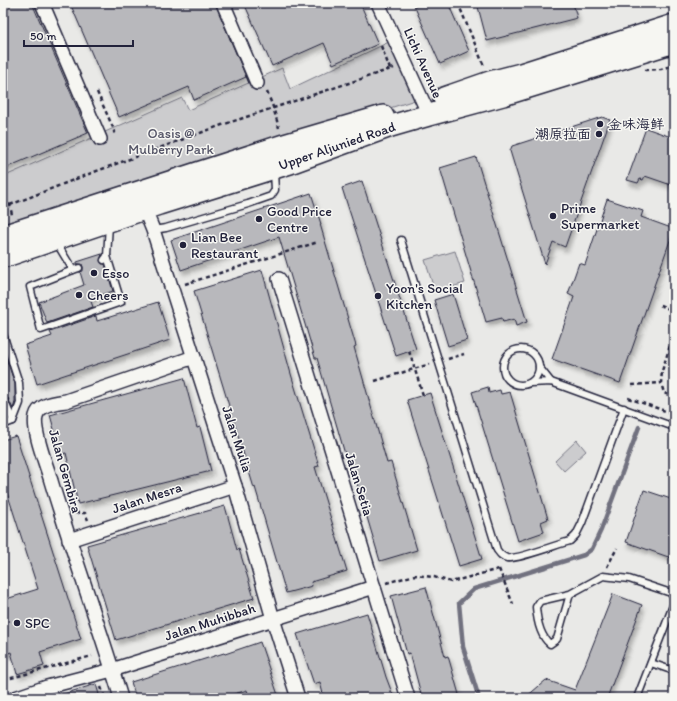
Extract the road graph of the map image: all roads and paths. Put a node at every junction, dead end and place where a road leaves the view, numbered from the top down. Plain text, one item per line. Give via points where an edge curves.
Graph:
1 (42, 3) edge
2 (222, 3) edge
3 (378, 3) edge
4 (463, 3) edge
5 (458, 4) edge
6 (674, 25) edge
7 (674, 42) edge
8 (406, 64) junction
9 (490, 82) junction
10 (257, 84) joint
11 (273, 107) junction
12 (426, 110) junction
13 (279, 128) dead end
14 (100, 139) dead end
15 (271, 159) junction
16 (3, 200) edge
17 (141, 201) junction
18 (10, 204) junction
19 (110, 221) junction
20 (5, 228) edge
21 (153, 230) junction
22 (55, 239) junction
23 (400, 240) dead end
24 (318, 242) dead end
25 (3, 257) edge
26 (279, 280) dead end
27 (183, 285) dead end
28 (660, 305) dead end
29 (674, 310) edge
30 (674, 333) edge
31 (3, 334) edge
32 (409, 351) dead end
33 (464, 354) dead end
34 (194, 357) junction
35 (438, 362) junction
36 (539, 367) junction
37 (414, 369) junction
38 (375, 381) dead end
39 (551, 382) junction
40 (530, 383) junction
41 (660, 383) junction
42 (632, 385) dead end
43 (423, 395) dead end
44 (628, 397) dead end
45 (674, 397) edge
46 (3, 400) edge
47 (624, 408) junction
48 (674, 414) edge
49 (13, 421) junction
50 (3, 425) edge
51 (674, 427) edge
52 (235, 486) junction
53 (69, 540) junction
54 (617, 548) dead end
55 (497, 550) junction
56 (499, 569) junction
57 (603, 576) junction
58 (374, 587) junction
59 (570, 594) junction
60 (674, 594) edge
61 (674, 603) edge
62 (512, 604) dead end
63 (273, 619) junction
64 (92, 656) dead end
65 (651, 662) junction
66 (112, 670) junction
67 (674, 671) edge
68 (3, 676) edge
69 (4, 680) junction
70 (4, 698) edge
71 (15, 698) edge
72 (121, 698) edge
73 (298, 698) edge
74 (408, 698) edge
75 (637, 698) edge

1 - 14 street
2 - 10 street
3 - 8 street, Lichi Avenue
4 - 5 path
5 - 9 path
6 - 9 main road, Upper Aljunied Road
7 - 12 main road, Upper Aljunied Road via 503,95
8 - 11 path
8 - 12 street, Lichi Avenue
9 - 12 main road, Upper Aljunied Road
10 - 11 path via 268,93
11 - 13 path
11 - 18 path
12 - 15 main road, Upper Aljunied Road via 337,129
15 - 17 main road, Upper Aljunied Road
15 - 21 lane via 276,182 271,196
16 - 18 path
17 - 19 main road, Upper Aljunied Road
17 - 20 main road, Upper Aljunied Road
17 - 21 street, Jalan Mulia
18 - 20 path via 12,215
19 - 22 main road, Upper Aljunied Road
19 - 22 lane via 105,258 121,302 41,330 30,287 76,269
21 - 34 street, Jalan Mulia
22 - 25 main road, Upper Aljunied Road
23 - 35 lane
24 - 27 path
26 - 58 street, Jalan Setia
28 - 29 path
30 - 41 path
31 - 49 lane via 19,383 20,403
32 - 37 path
33 - 35 path
34 - 52 street, Jalan Mulia
34 - 53 street, Jalan Gembira via 66,401 48,404 38,411 35,420 36,430
35 - 37 path
35 - 55 lane
36 - 39 lane
36 - 40 lane via 535,379
36 - 40 lane via 535,355 529,350 514,350 507,355 504,371 507,378 514,384
37 - 38 path
37 - 43 path
39 - 40 lane
39 - 47 lane
41 - 42 path
41 - 45 path via 664,393
44 - 48 path
46 - 49 lane
47 - 51 lane
47 - 55 lane via 582,523 573,538 517,557 507,558
49 - 50 lane
52 - 53 street, Jalan Mesra
52 - 63 street, Jalan Mulia
53 - 66 street, Jalan Gembira
54 - 57 path
55 - 56 path
56 - 58 path via 452,582 415,575
56 - 62 path
57 - 59 lane
57 - 60 lane via 630,579
58 - 63 street, Jalan Muhibbah
58 - 74 street, Jalan Setia
59 - 59 lane via 540,602 536,607 543,639 550,644 558,639
61 - 65 lane
63 - 66 street, Jalan Muhibbah
63 - 73 street, Jalan Mulia
64 - 69 path
65 - 67 lane
65 - 75 lane
66 - 71 street, Jalan Muhibbah
66 - 72 street, Jalan Gembira
68 - 69 path
69 - 70 path

